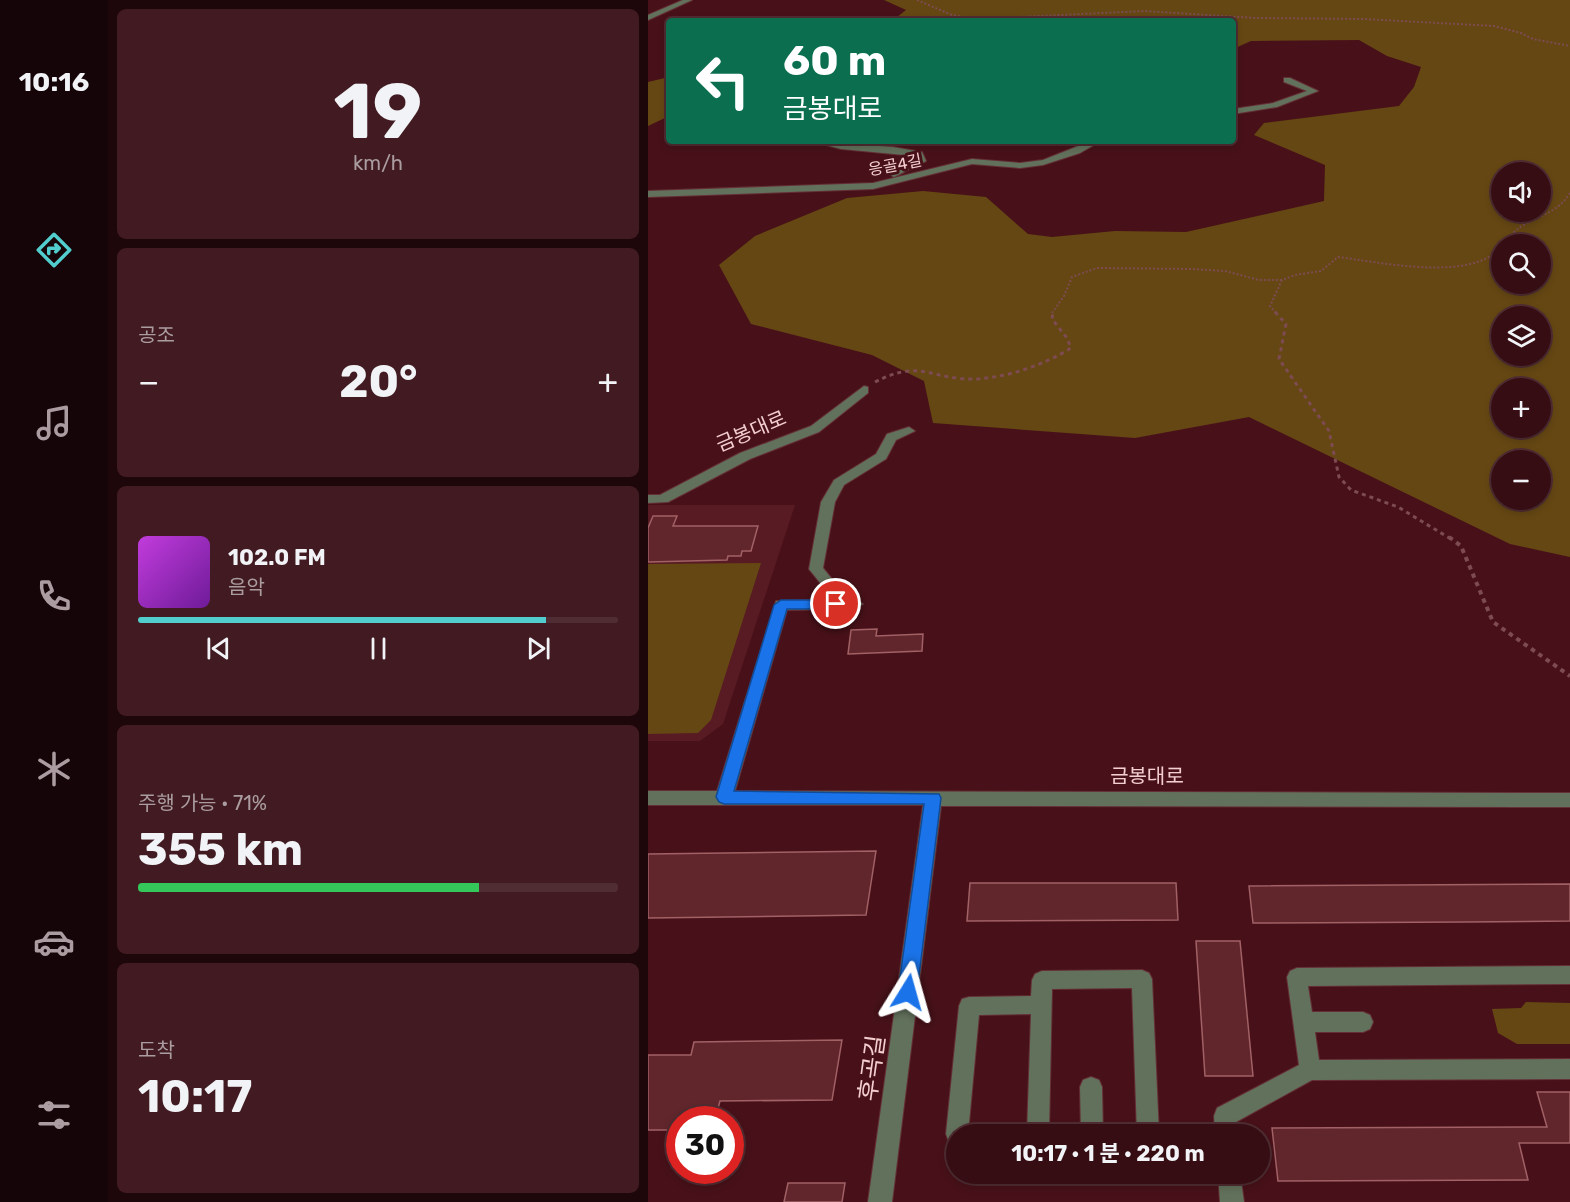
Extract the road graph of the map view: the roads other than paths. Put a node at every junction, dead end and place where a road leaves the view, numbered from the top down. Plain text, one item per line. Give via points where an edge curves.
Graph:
1 (689, 0) edge
2 (648, 18) edge
3 (1287, 80) dead end
4 (1236, 111) edge
5 (831, 144) edge
6 (1090, 144) edge
7 (836, 188) junction
8 (648, 194) edge
9 (864, 390) road end
10 (909, 431) dead end
11 (648, 499) edge
12 (724, 797) junction
13 (648, 798) edge
14 (933, 798) junction
15 (1570, 800) edge
16 (1570, 975) edge
17 (1042, 1005) junction
18 (1303, 1022) junction
19 (1363, 1022) dead end
20 (1570, 1068) edge
21 (1310, 1070) junction
22 (1092, 1087) dead end
23 (958, 1124) edge
24 (1038, 1124) edge
25 (1092, 1124) edge
26 (1148, 1124) edge
27 (1225, 1124) edge
28 (1230, 1184) edge
29 (880, 1202) edge
30 (1232, 1202) edge

1 - 2 street
3 - 4 street via 1314,91 1274,105
5 - 7 street, 응골4길 via 904,150 919,154 922,160 898,173
6 - 7 street, 응골4길 via 1038,164 968,162 904,180
7 - 8 street, 응골4길
9 - 11 street, 금봉대로 via 815,429 745,456 663,499
10 - 12 street via 891,436 880,456 839,483 828,502 816,569 855,604 781,605
12 - 13 street, 금봉대로
12 - 14 street, 금봉대로
14 - 15 street, 금봉대로
14 - 29 street, 후곡길
16 - 18 street via 1297,977
17 - 23 street via 969,1006
17 - 24 street
17 - 26 street via 1042,980 1142,979
18 - 19 street
18 - 21 street
20 - 21 street
21 - 27 street via 1225,1116
22 - 25 street
28 - 30 street

